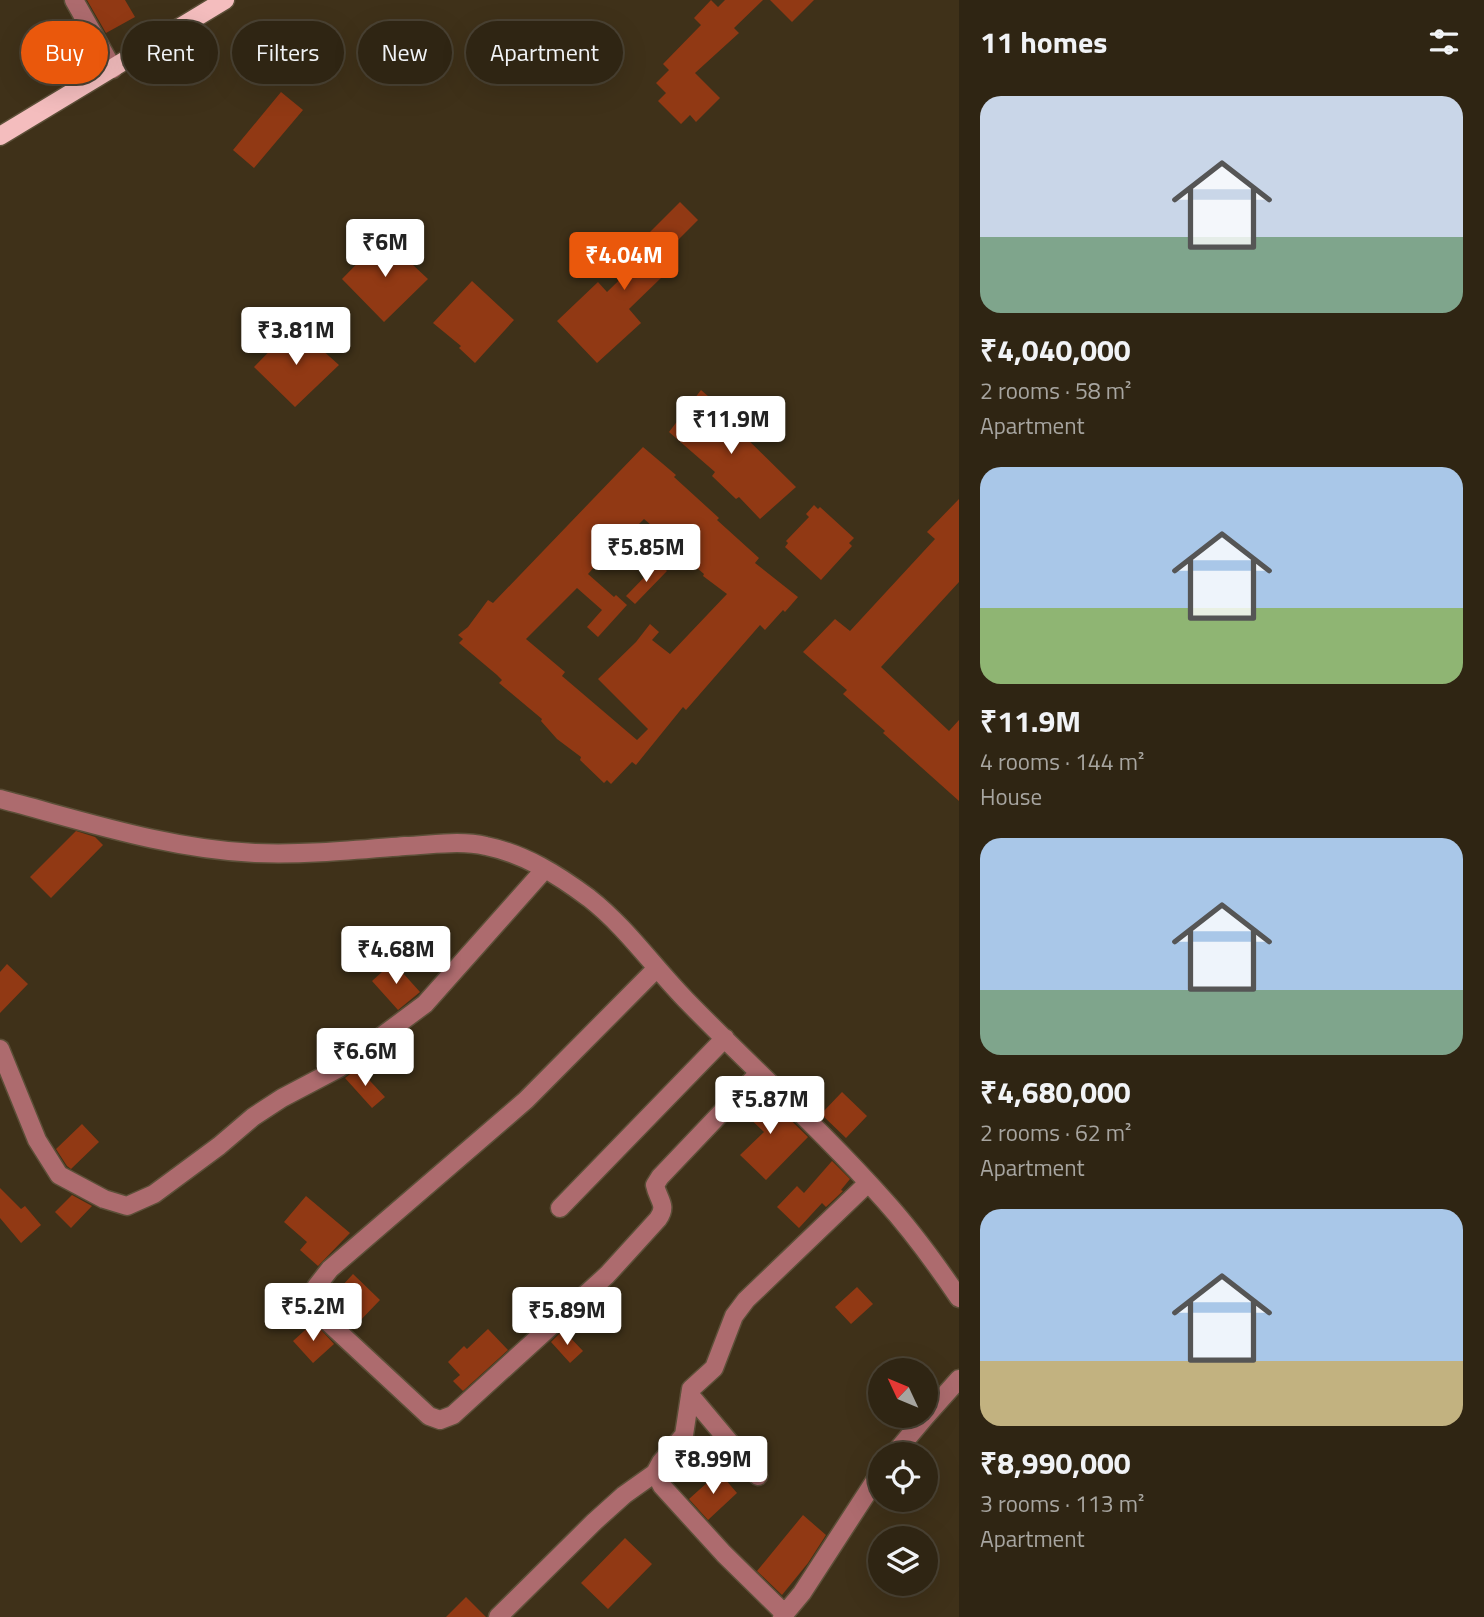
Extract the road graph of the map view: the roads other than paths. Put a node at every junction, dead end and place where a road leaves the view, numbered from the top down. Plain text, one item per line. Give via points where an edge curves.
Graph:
1 (74, 0) edge
2 (225, 0) edge
3 (113, 69) junction
4 (0, 136) edge
5 (0, 799) edge
6 (545, 869) junction
7 (656, 969) junction
8 (725, 1038) junction
9 (0, 1049) edge
10 (759, 1073) junction
11 (868, 1183) junction
12 (560, 1208) dead end
13 (959, 1298) edge
14 (958, 1380) edge
15 (690, 1395) junction
16 (938, 1402) edge
17 (916, 1428) edge
18 (904, 1442) edge
19 (655, 1474) junction
20 (758, 1476) dead end
21 (868, 1491) edge
22 (783, 1615) edge
23 (498, 1617) edge

1 - 3 street
2 - 3 main road
3 - 4 main road
5 - 6 street via 208,849 309,853 452,843 505,850
6 - 7 street via 598,906
6 - 9 street via 425,1004 339,1068 253,1117 154,1194 127,1206 60,1175 37,1140
7 - 8 street
7 - 10 street via 526,1100 330,1269 316,1287 317,1307 329,1323 429,1416 440,1420 453,1415 607,1275 659,1219 663,1203 656,1192 657,1181
8 - 10 street
8 - 12 street
10 - 11 street
11 - 13 street
11 - 15 street via 746,1300 734,1316 714,1368
14 - 16 street
15 - 19 street via 684,1435
15 - 20 street
17 - 18 street
19 - 22 street
19 - 23 street via 594,1522
21 - 22 street

